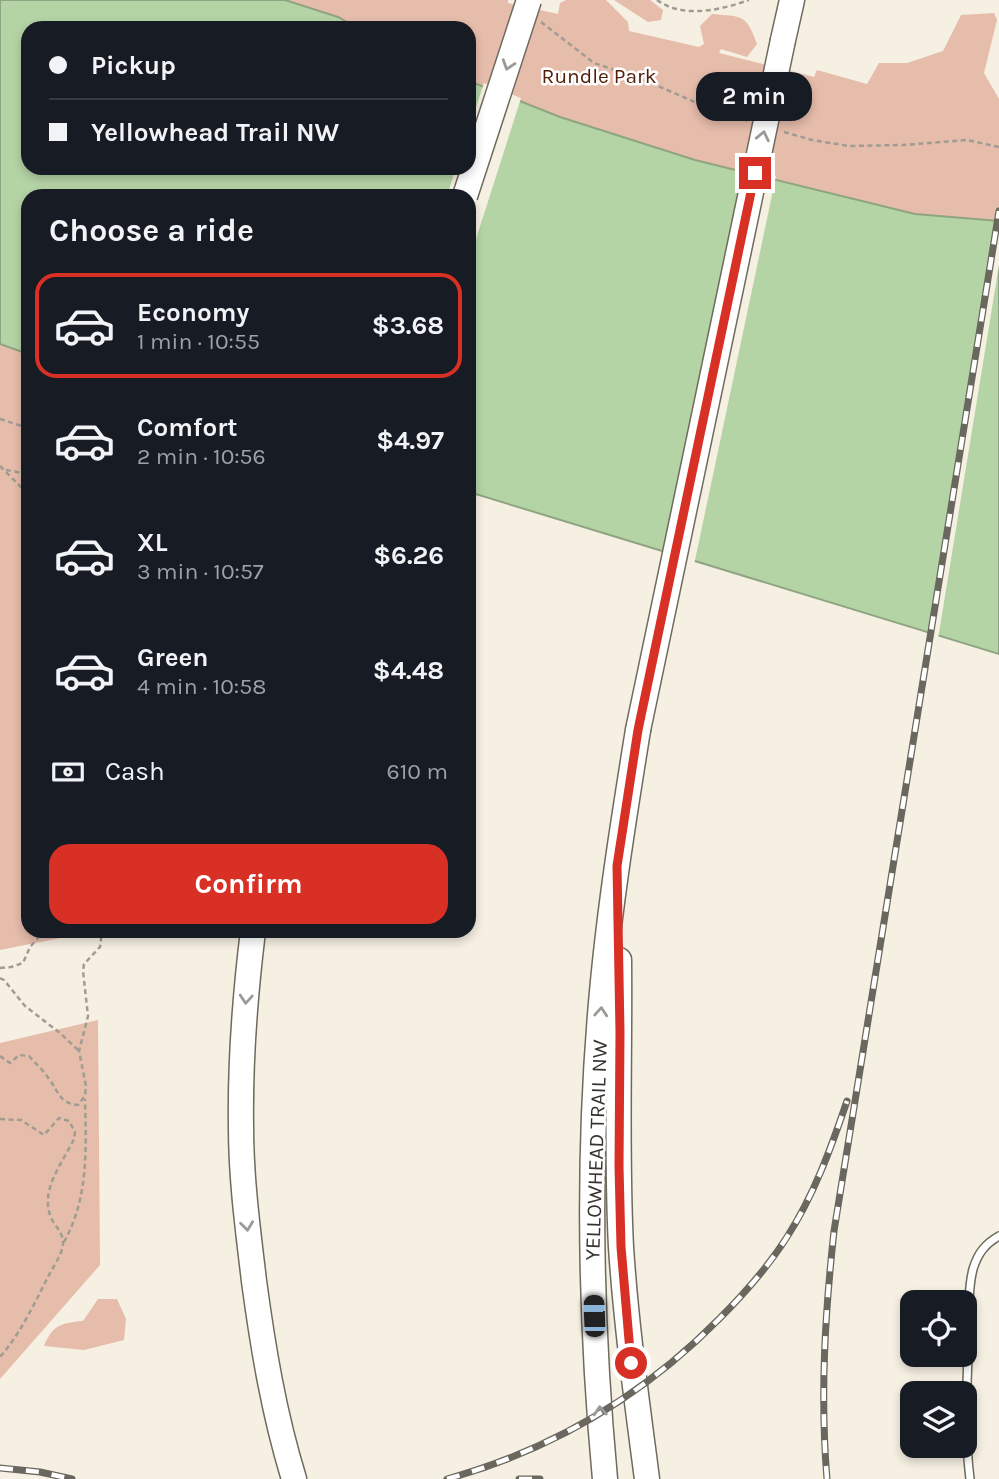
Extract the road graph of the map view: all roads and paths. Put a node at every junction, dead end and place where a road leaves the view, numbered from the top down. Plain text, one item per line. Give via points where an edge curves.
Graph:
1 (657, 0) edge
2 (750, 0) edge
3 (792, 0) edge
4 (532, 9) edge
5 (750, 122) dead end
6 (774, 129) dead end
7 (999, 148) edge
8 (476, 165) edge
9 (0, 419) edge
10 (21, 426) edge
11 (0, 466) edge
12 (6, 470) junction
13 (21, 473) edge
14 (21, 486) edge
15 (617, 866) junction
16 (38, 938) edge
17 (101, 938) edge
18 (252, 938) edge
19 (0, 968) edge
20 (0, 978) edge
21 (79, 1051) junction
22 (0, 1056) edge
23 (85, 1096) junction
24 (0, 1119) edge
25 (999, 1236) edge
26 (63, 1245) junction
27 (0, 1357) edge
28 (967, 1381) edge
29 (968, 1458) edge
30 (294, 1479) edge
31 (605, 1479) edge
32 (647, 1479) edge
33 (970, 1479) edge

1 - 2 path via 690,11
15 -> 3 highway, YELLOWHEAD TRAIL NW, bridge via 638,730
4 - 5 path via 594,63
4 -> 8 highway, bridge
6 - 7 path via 849,146 967,140
9 - 10 path
11 - 12 path
12 - 13 path
12 - 14 path
31 -> 15 highway, YELLOWHEAD TRAIL NW via 594,1316 593,1158 602,992
15 - 32 highway via 621,1247
16 - 19 path via 23,963
17 - 21 path via 100,947 84,964 88,1017
18 -> 30 highway via 240,1129 246,1217 262,1342
20 - 21 path via 25,1006
21 - 23 path
22 - 23 path via 10,1063 19,1055 29,1056 65,1102 78,1105
23 - 26 path via 82,1198
24 - 26 path via 21,1120 44,1135 60,1118 72,1126 74,1139 48,1196 50,1216
25 - 28 lane via 983,1247 974,1268
26 - 27 path via 28,1317
29 - 33 lane

